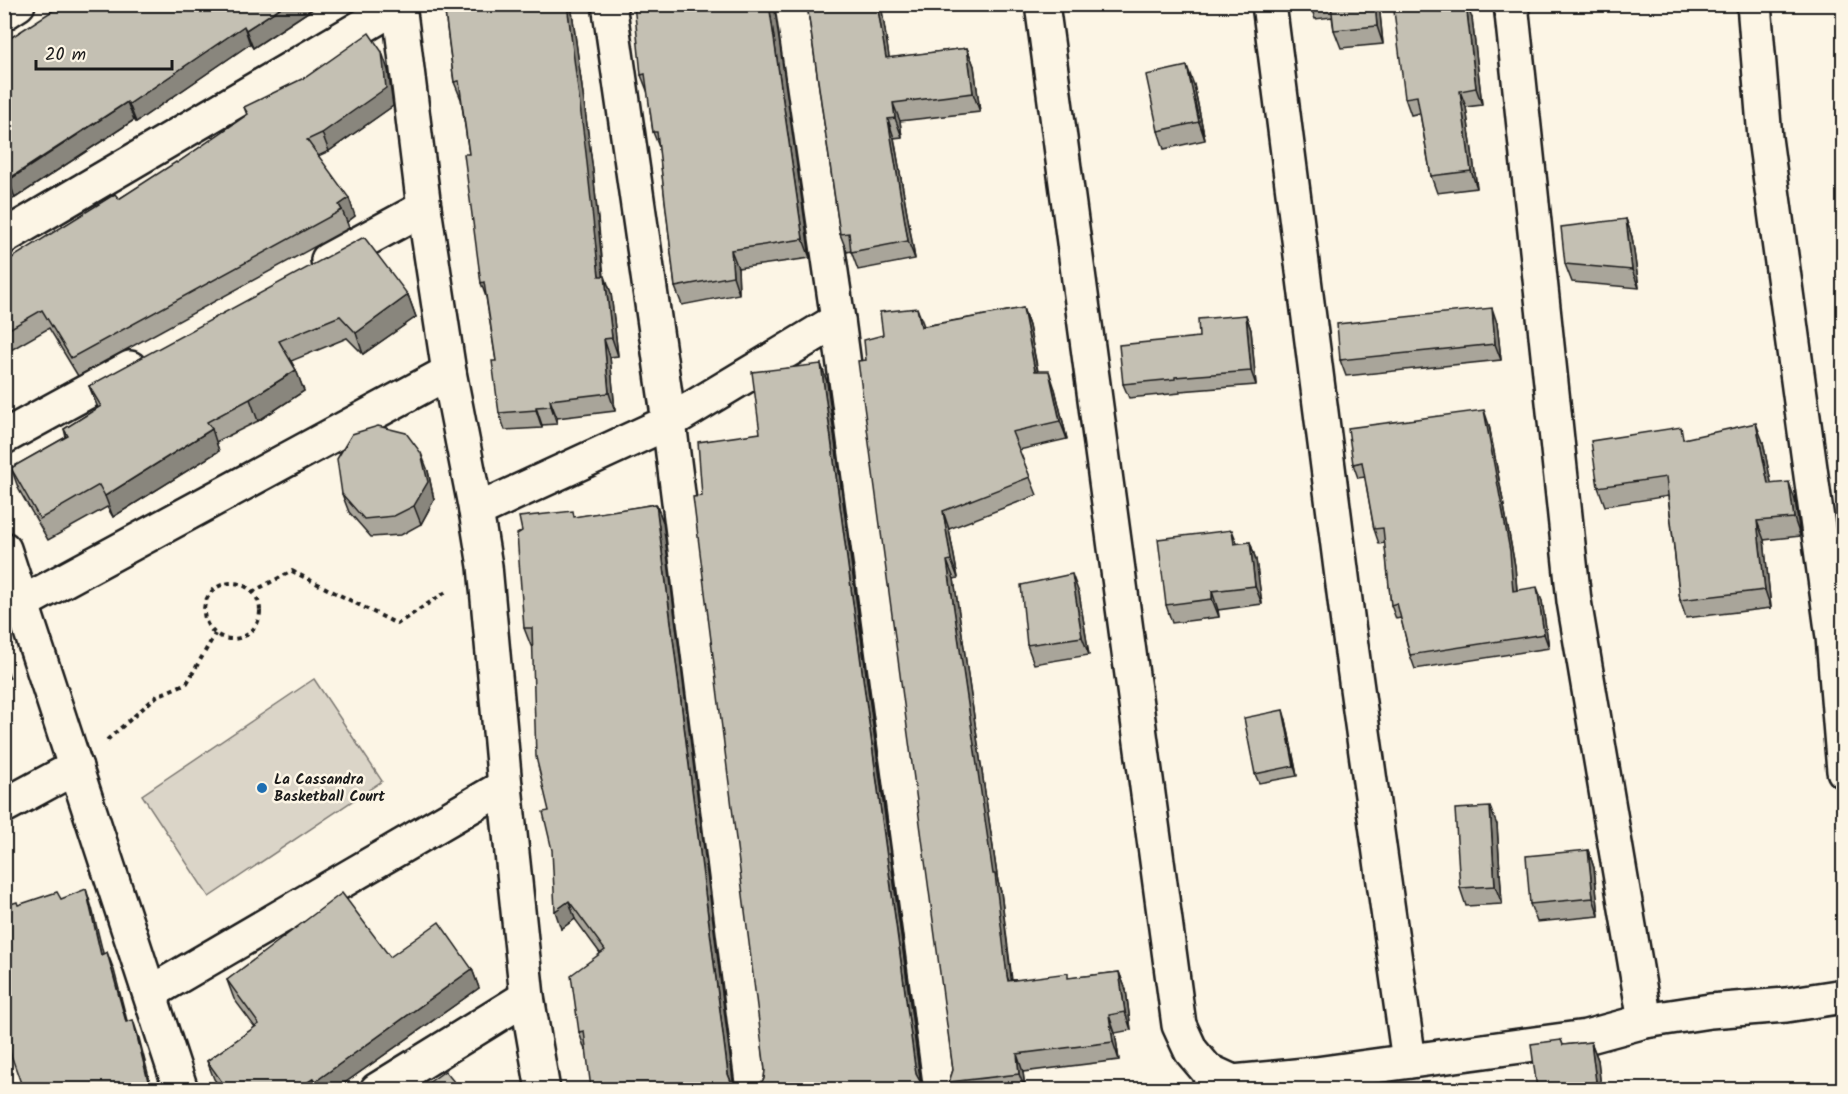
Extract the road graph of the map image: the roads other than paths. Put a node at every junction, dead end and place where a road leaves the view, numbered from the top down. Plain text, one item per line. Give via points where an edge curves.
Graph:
1 (18, 4) edge
2 (609, 4) edge
3 (792, 4) edge
4 (1042, 4) edge
5 (1269, 4) edge
6 (1511, 4) edge
7 (1754, 4) edge
8 (399, 5) edge
9 (4, 13) edge
10 (424, 208) junction
11 (4, 237) edge
12 (298, 277) edge
13 (838, 320) junction
14 (151, 357) edge
15 (449, 372) junction
16 (669, 422) junction
17 (4, 437) edge
18 (476, 511) junction
19 (4, 549) edge
20 (24, 602) junction
21 (76, 767) junction
22 (1844, 771) edge
23 (505, 786) junction
24 (4, 806) edge
25 (150, 993) junction
26 (1844, 996) edge
27 (527, 997) junction
28 (1645, 1021) junction
29 (1409, 1061) junction
30 (182, 1089) edge
31 (377, 1089) edge
32 (543, 1089) edge
33 (753, 1089) edge
34 (941, 1089) edge

1 - 9 street
2 - 16 street
3 - 13 street
4 - 29 street via 1179,1025 1191,1051 1208,1070 1233,1082
5 - 29 street via 1348,624
6 - 28 street via 1574,601
7 - 22 street via 1765,138 1833,638
8 - 10 street
8 - 11 street
10 - 12 street
10 - 15 street
13 - 16 street
13 - 34 street
14 - 17 street
15 - 18 street
15 - 20 street
16 - 18 street
16 - 33 street
18 - 23 street via 485,566
19 - 20 street
20 - 21 street
21 - 24 street
21 - 25 street
23 - 25 street
23 - 27 street
25 - 30 street
26 - 28 street
27 - 31 street
27 - 32 street
28 - 29 street via 1586,1037

